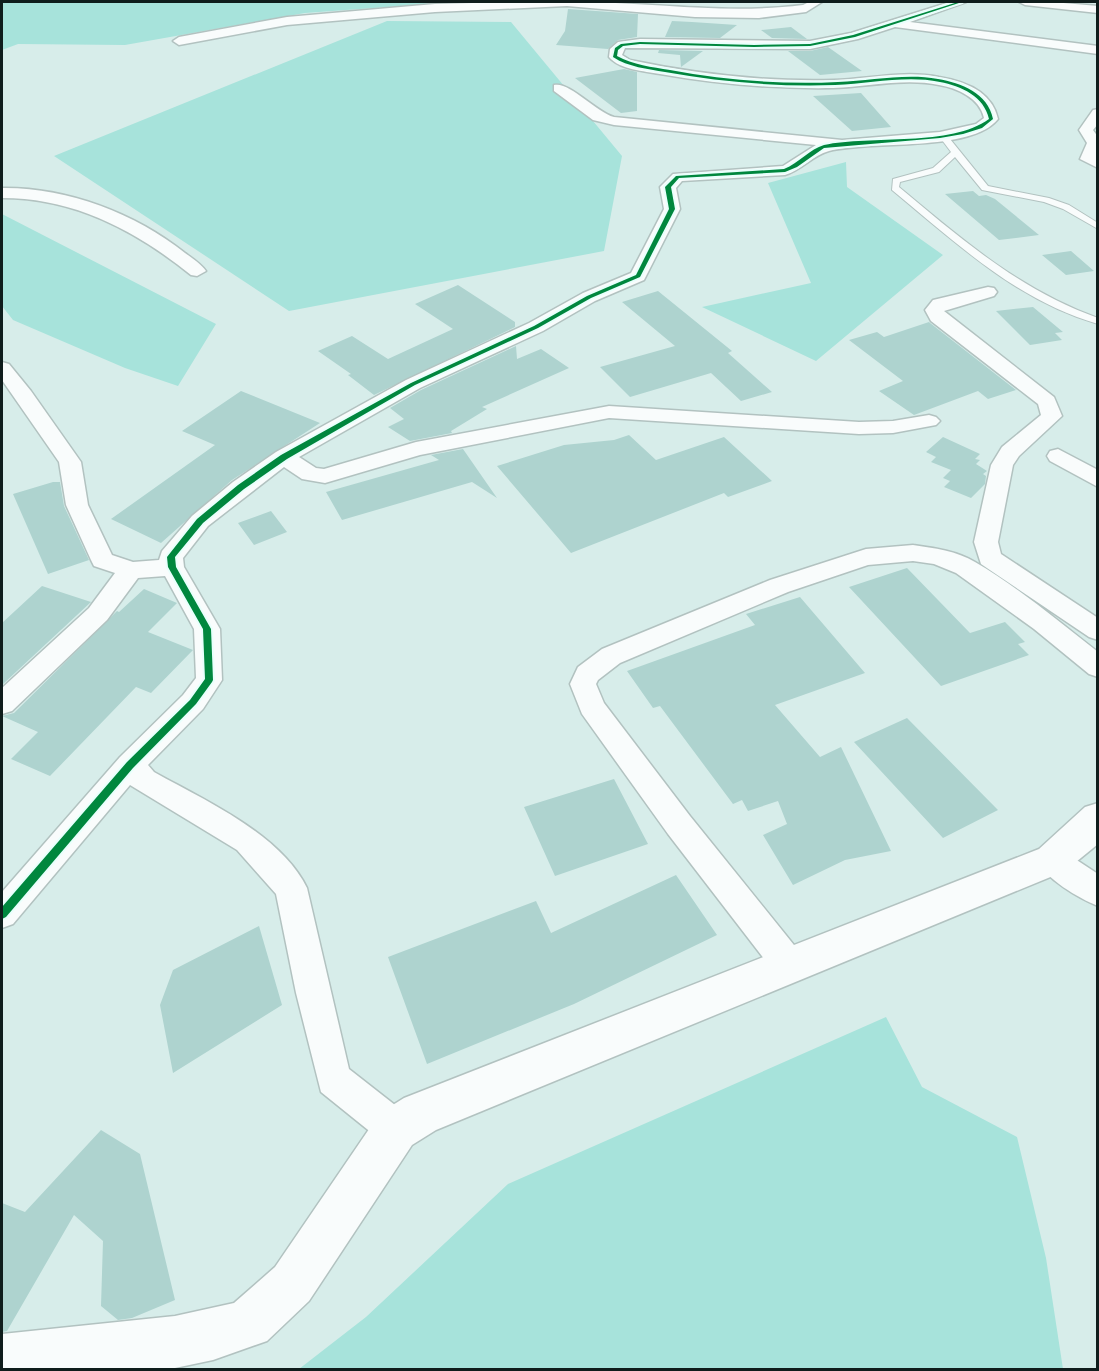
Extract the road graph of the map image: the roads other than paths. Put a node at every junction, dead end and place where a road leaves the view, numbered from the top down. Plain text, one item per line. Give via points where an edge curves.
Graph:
1 (816, 2) edge
2 (960, 2) edge
3 (1025, 2) edge
4 (1098, 10) edge
5 (895, 24) junction
6 (179, 40) dead end
7 (1098, 50) edge
8 (559, 88) dead end
9 (1098, 113) edge
10 (943, 136) junction
11 (849, 143) junction
12 (956, 152) junction
13 (1098, 164) edge
14 (2, 193) edge
15 (1098, 226) edge
16 (197, 271) dead end
17 (988, 292) dead end
18 (1098, 321) edge
19 (2, 368) edge
20 (24, 395) junction
21 (2, 401) edge
22 (929, 421) dead end
23 (1058, 456) dead end
24 (284, 457) junction
25 (1098, 480) edge
26 (172, 567) junction
27 (131, 570) junction
28 (1098, 631) edge
29 (1098, 667) edge
30 (2, 704) edge
31 (130, 765) junction
32 (1098, 818) edge
33 (1052, 860) junction
34 (1098, 892) edge
35 (2, 914) edge
36 (790, 966) junction
37 (396, 1129) junction
38 (2, 1360) edge

1 - 6 street via 798,10 751,14 567,3 444,7 287,21
2 - 5 street
3 - 4 street
5 - 7 street
5 - 10 street via 810,45 637,43 622,45 613,55 636,65 730,79 836,84 924,79 954,84 977,96 988,108 991,119 980,128
8 - 11 street via 598,117
9 - 13 street via 1086,130 1093,141 1088,159
10 - 11 street
10 - 12 lane
11 - 24 street via 823,147 785,170 673,180 668,188 672,209 638,276 413,384
12 - 15 lane via 985,188 1046,200
12 - 18 lane via 936,170 896,181 895,188 1012,283 1056,307
14 - 16 street via 43,196 103,213 156,240
17 - 28 street via 934,309 938,317 1047,401 1052,416 1002,465 986,542 990,558
19 - 20 street
20 - 21 street
20 - 27 street via 70,462 77,505 103,560
22 - 24 street via 860,428 609,412 416,449 325,476 310,474
23 - 25 street
24 - 26 street via 200,521 171,557
26 - 27 street
26 - 31 street via 207,629 209,680 193,702
27 - 30 street via 98,614
29 - 36 street via 965,567 913,553 866,557 779,586 611,656 587,675 583,684 592,707
31 - 35 street
31 - 37 street via 144,780 248,841 291,888 334,1079
32 - 33 street
33 - 34 street
33 - 36 street
36 - 37 street via 420,1114
37 - 38 street via 292,1284 249,1323 175,1342

